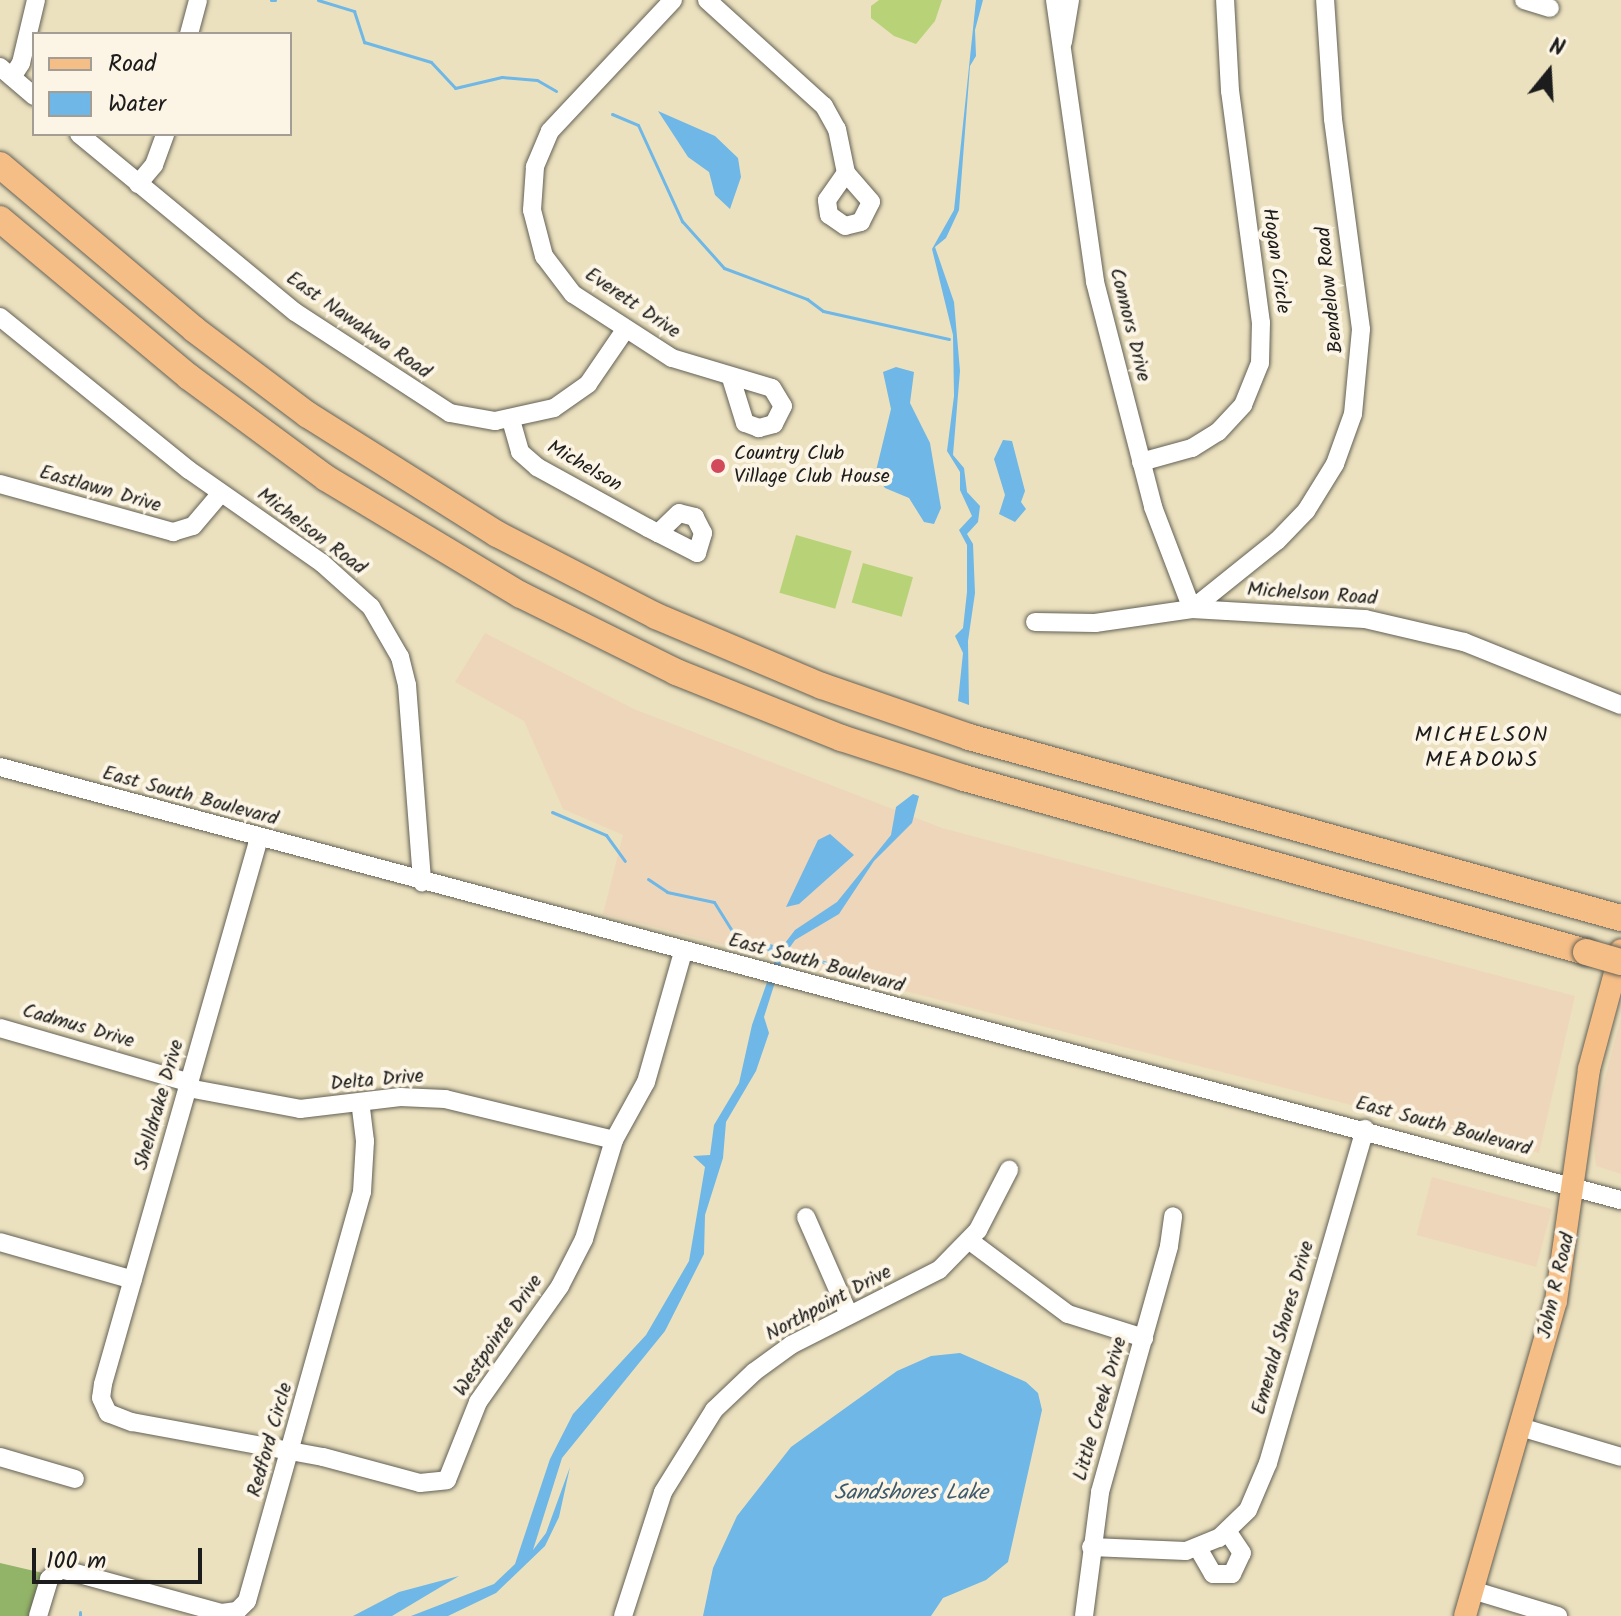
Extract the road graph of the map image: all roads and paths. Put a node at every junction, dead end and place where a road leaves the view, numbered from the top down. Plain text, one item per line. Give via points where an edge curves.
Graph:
1 (36, 0) edge
2 (198, 0) edge
3 (673, 0) edge
4 (707, 0) edge
5 (1055, 0) edge
6 (1070, 0) edge
7 (1225, 0) edge
8 (1325, 0) edge
9 (1524, 0) edge
10 (1550, 8) dead end
11 (190, 32) edge
12 (1063, 42) junction
13 (6, 72) edge
14 (32, 94) edge
15 (81, 136) edge
16 (164, 136) edge
17 (0, 165) edge
18 (846, 173) dead end
19 (138, 184) junction
20 (4, 222) edge
21 (0, 317) edge
22 (625, 330) junction
23 (731, 378) dead end
24 (511, 420) junction
25 (1141, 462) junction
26 (0, 484) edge
27 (221, 493) junction
28 (658, 533) dead end
29 (1192, 609) junction
30 (1035, 622) dead end
31 (1621, 705) edge
32 (0, 767) edge
33 (259, 838) junction
34 (422, 882) junction
35 (1609, 915) edge
36 (1621, 950) edge
37 (683, 952) junction
38 (1621, 962) edge
39 (0, 1028) edge
40 (189, 1085) junction
41 (360, 1102) junction
42 (1365, 1129) junction
43 (614, 1140) junction
44 (1009, 1170) dead end
45 (1575, 1187) junction
46 (1621, 1200) edge
47 (1173, 1216) dead end
48 (806, 1217) dead end
49 (970, 1241) junction
50 (0, 1242) edge
51 (133, 1280) junction
52 (849, 1315) junction
53 (1144, 1338) junction
54 (103, 1384) joint
55 (1520, 1427) junction
56 (291, 1452) junction
57 (0, 1457) edge
58 (1621, 1457) edge
59 (75, 1479) dead end
60 (1228, 1532) junction
61 (1091, 1547) junction
62 (1198, 1548) junction
63 (1472, 1590) junction
64 (38, 1616) edge
65 (623, 1616) edge
66 (1084, 1616) edge
67 (1465, 1616) edge
68 (1558, 1616) edge

1 - 13 street via 21,63
2 - 11 street
3 - 22 street, Everett Drive via 558,121 532,180 534,227 551,267 584,303
4 - 18 street via 824,106 837,129
5 - 12 street, Connors Drive
6 - 12 street, Connors Drive
7 - 25 street, Hogan Circle via 1229,83 1261,323 1260,363 1243,405 1218,432 1192,448
8 - 29 street, Bendelow Road via 1333,119 1361,329 1356,403 1335,464 1306,511
9 - 10 street
12 - 25 street, Connors Drive via 1083,224
13 - 14 street
15 - 19 street, East Nawakwa Road
16 - 19 street via 154,165
17 - 35 highway via 195,330 351,444 497,534 656,616 822,686 944,729
19 - 24 street, East Nawakwa Road via 295,312 418,396 463,417
20 - 38 highway, bridge via 189,377 326,478 521,595 676,672 841,738 964,778
21 - 27 street, Michelson Road
22 - 23 street, Everett Drive via 672,358
22 - 24 street, East Nawakwa Road via 588,384 554,408
24 - 28 street, Michelson via 515,442 528,461
25 - 29 street, Connors Drive
26 - 27 street, Eastlawn Drive via 173,532 193,526
27 - 34 street, Michelson Road via 346,583 371,607 400,657 413,725
29 - 30 street, Michelson Road via 1095,623
29 - 31 street, Michelson Road via 1346,616 1394,624 1490,651
32 - 33 street, East South Boulevard
33 - 34 street, East South Boulevard
33 - 40 street, Shelldrake Drive
34 - 37 street, East South Boulevard
36 - 45 main road, John R Road via 1589,1069
37 - 42 street, East South Boulevard
37 - 43 street, Westpointe Drive via 646,1082
39 - 40 street, Cadmus Drive
40 - 41 street, Delta Drive via 289,1108
40 - 51 street, Shelldrake Drive
41 - 43 street, Delta Drive via 445,1099
41 - 56 street, Redford Circle via 365,1141 362,1192
42 - 45 street, East South Boulevard
42 - 60 street, Emerald Shores Drive via 1263,1480 1248,1510
43 - 56 street, Westpointe Drive via 574,1260 478,1402 447,1480 420,1483
44 - 49 street, Northpoint Drive via 992,1210
45 - 46 street, East South Boulevard
45 - 55 main road, John R Road via 1556,1301
47 - 53 street, Little Creek Drive
48 - 52 street
49 - 52 street, Northpoint Drive via 939,1270
49 - 53 street via 1068,1314
50 - 51 street
51 - 54 street, Shelldrake Drive
52 - 65 street, Northpoint Drive via 770,1359 701,1427 657,1505
53 - 61 street, Little Creek Drive via 1104,1473
54 - 56 street, Westpointe Drive via 104,1406 118,1418
55 - 58 street
55 - 63 main road, John R Road
56 - 64 street, Redford Circle via 250,1595 237,1611 211,1610 66,1569 49,1579
57 - 59 street
60 - 62 street, Emerald Shores Drive
60 - 62 street via 1242,1553 1232,1574 1213,1574
61 - 62 street, Emerald Shores Drive via 1169,1553
61 - 66 street, Little Creek Drive
63 - 67 main road, John R Road
63 - 68 street

